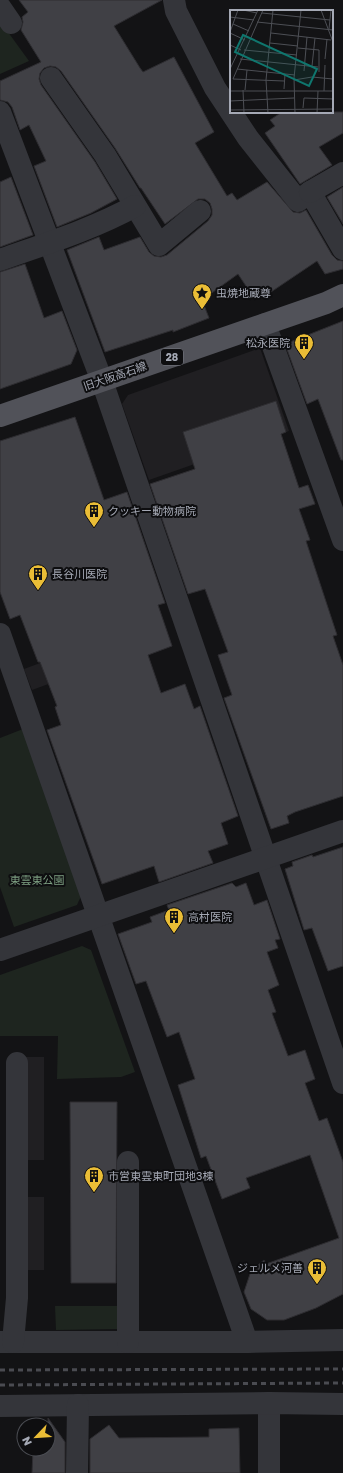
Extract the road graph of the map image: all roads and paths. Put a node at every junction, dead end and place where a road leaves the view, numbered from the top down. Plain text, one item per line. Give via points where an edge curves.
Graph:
1 (174, 0) edge
2 (51, 78) dead end
3 (230, 111) edge
4 (0, 112) edge
5 (232, 113) edge
6 (343, 172) edge
7 (310, 192) junction
8 (135, 206) junction
9 (200, 211) dead end
10 (49, 242) junction
11 (343, 249) edge
12 (0, 260) edge
13 (343, 295) edge
14 (265, 324) junction
15 (102, 381) junction
16 (0, 416) edge
17 (335, 491) edge
18 (343, 540) edge
19 (0, 634) edge
20 (343, 830) edge
21 (265, 856) junction
22 (98, 915) junction
23 (0, 950) edge
24 (16, 1063) dead end
25 (343, 1083) edge
26 (128, 1162) dead end
27 (9, 1298) edge
28 (343, 1340) edge
29 (6, 1342) edge
30 (128, 1342) junction
31 (247, 1342) junction
32 (269, 1403) junction
33 (343, 1404) edge
34 (78, 1405) junction
35 (0, 1406) edge
36 (77, 1473) edge
37 (269, 1473) edge

1 - 3 street via 176,12 215,88
2 - 8 street via 105,155
4 - 10 street
5 - 7 street via 298,201
6 - 7 street
7 - 11 street
8 - 9 street via 159,245
8 - 10 street
10 - 12 street
10 - 15 street
13 - 14 main road, 旧大阪高石線 / 28
14 - 15 main road, 旧大阪高石線 / 28
14 - 17 street
15 - 16 main road, 旧大阪高石線 / 28
15 - 21 street
17 - 18 street
19 - 22 street
20 - 21 street
21 - 22 street
21 - 25 street
22 - 23 street
22 - 31 street
24 - 27 street
26 - 30 street
27 - 29 street
28 - 31 street
29 - 30 street
30 - 31 street
32 - 33 street
32 - 34 street
32 - 37 street
34 - 35 street
34 - 36 street

